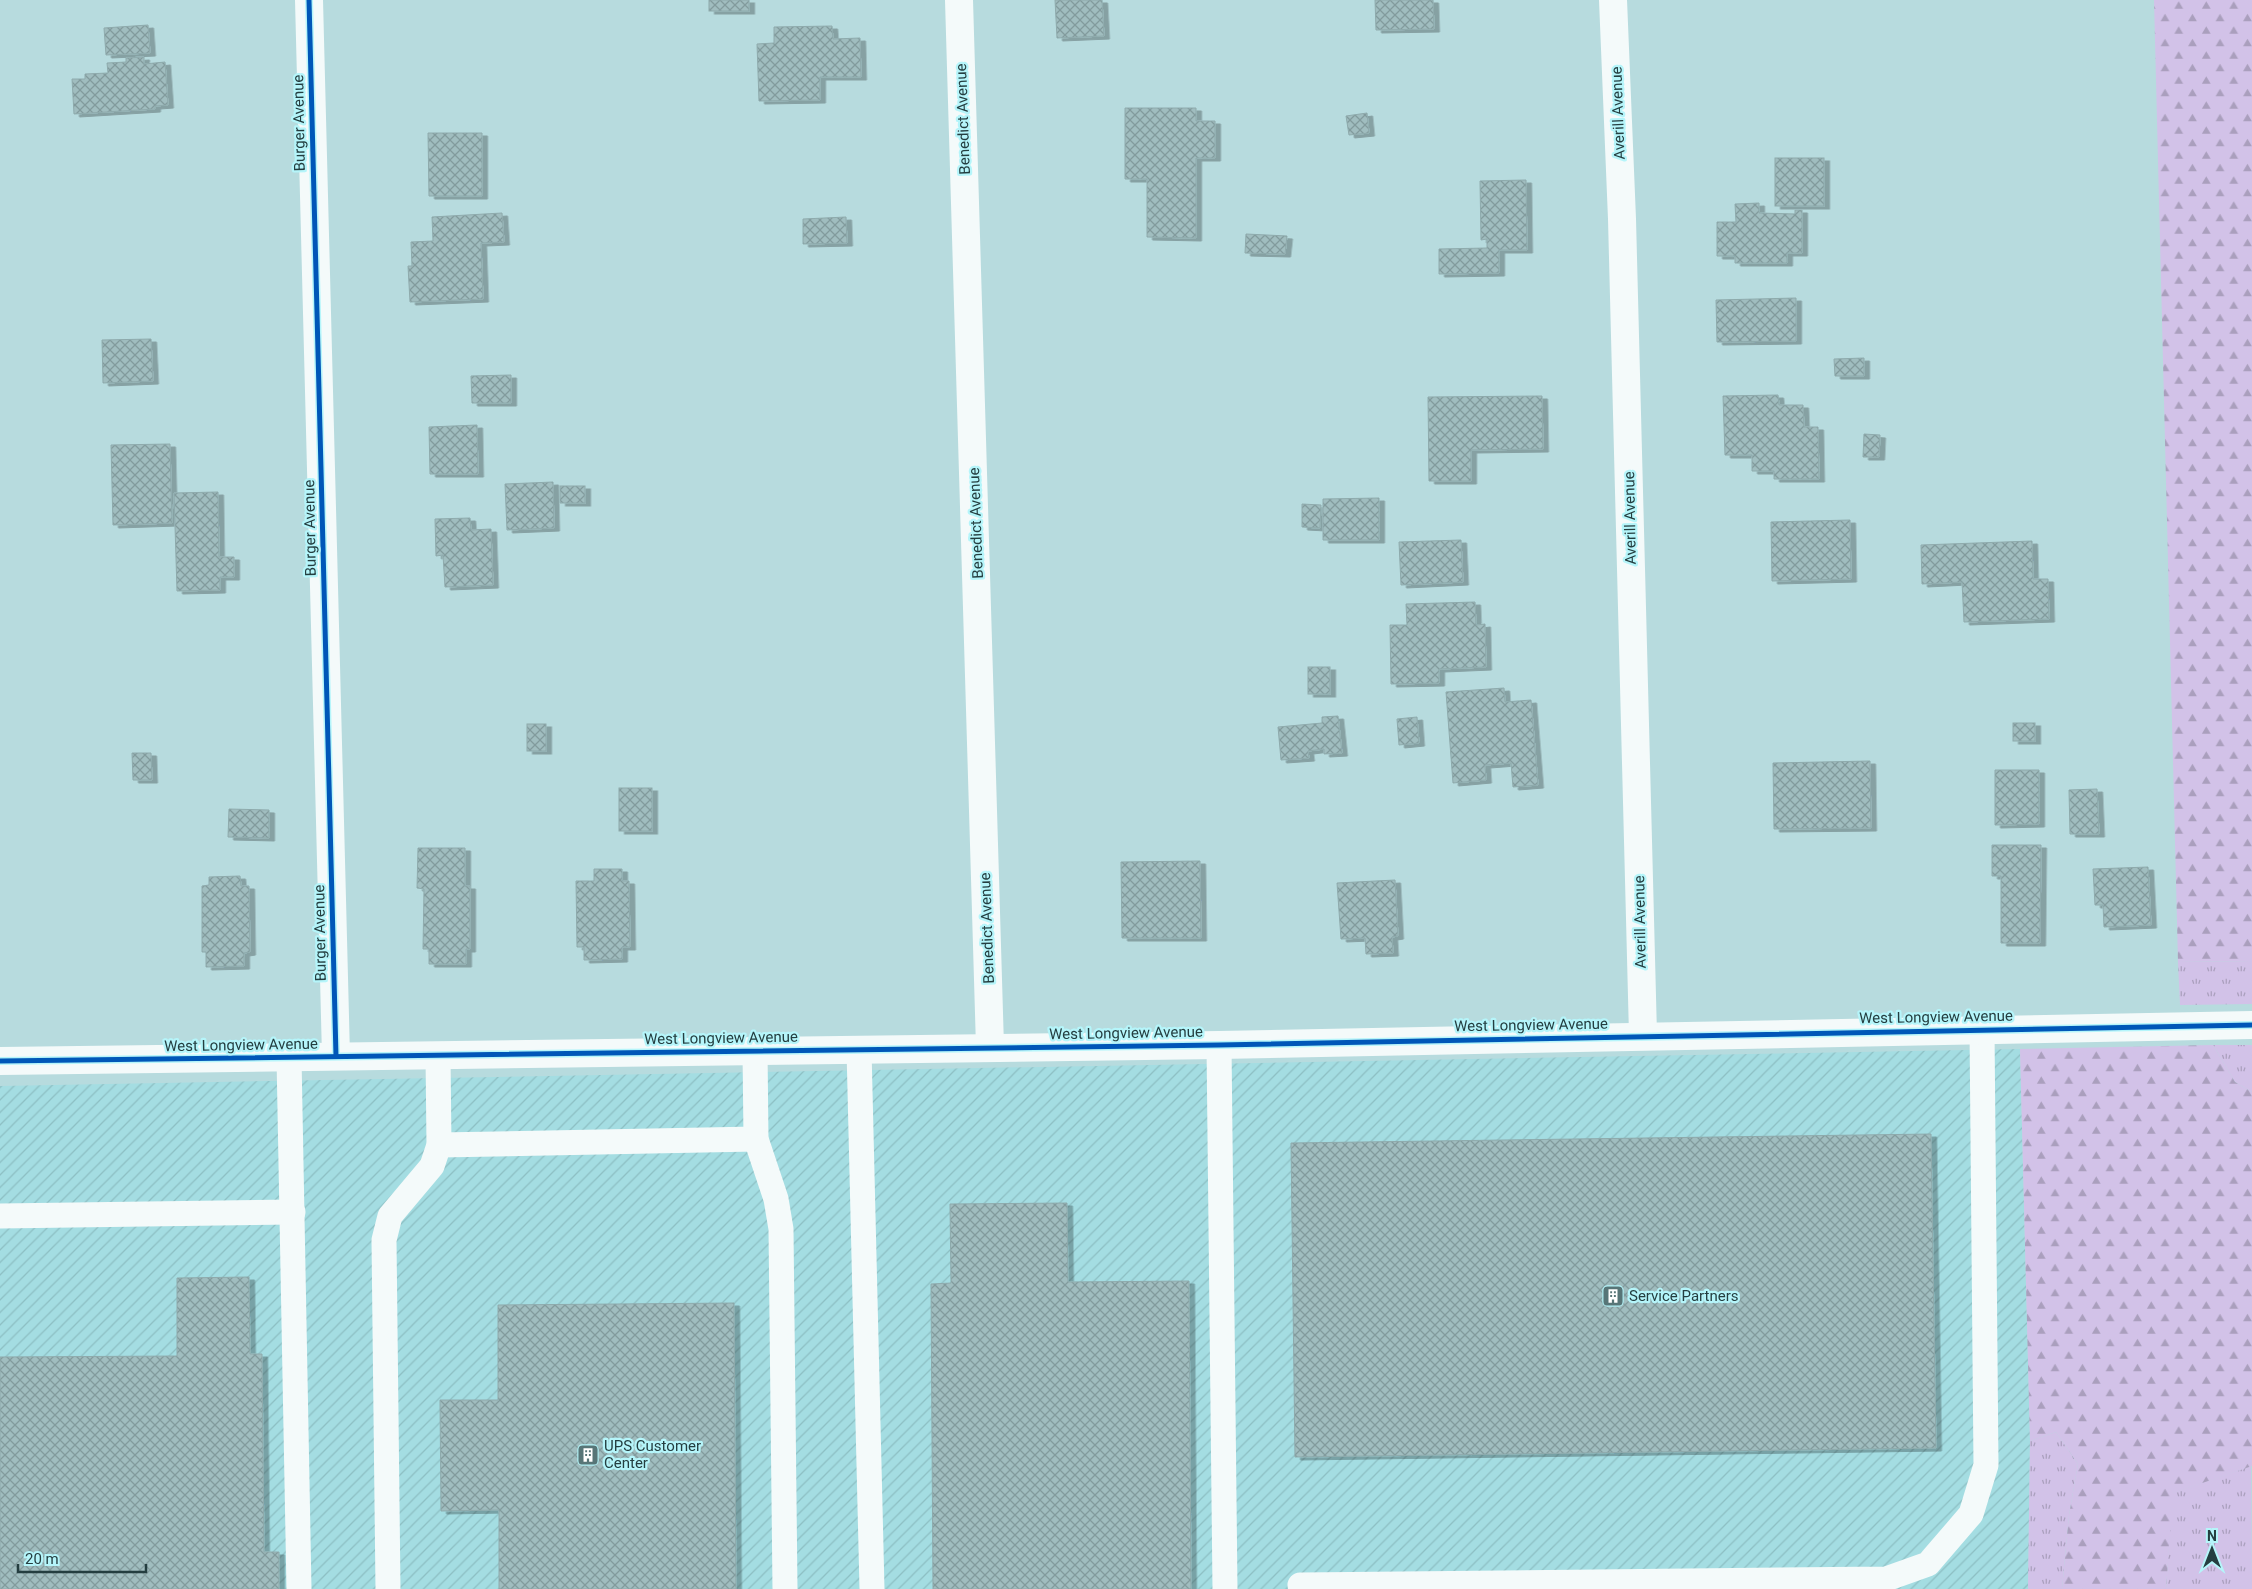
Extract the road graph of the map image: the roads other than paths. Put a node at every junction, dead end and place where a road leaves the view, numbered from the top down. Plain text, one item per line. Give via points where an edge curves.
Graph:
1 (309, 0) edge
2 (959, 0) edge
3 (1613, 0) edge
4 (2252, 1025) edge
5 (1982, 1029) junction
6 (1643, 1035) junction
7 (1219, 1045) junction
8 (990, 1047) junction
9 (860, 1049) junction
10 (755, 1050) junction
11 (438, 1054) junction
12 (336, 1056) junction
13 (289, 1057) junction
14 (0, 1061) edge
15 (756, 1139) junction
16 (439, 1146) junction
17 (293, 1212) junction
18 (0, 1216) edge
19 (1300, 1585) dead end
20 (299, 1589) edge
21 (388, 1589) edge
22 (786, 1589) edge
23 (872, 1589) edge
24 (1226, 1589) edge

1 - 12 street, Burger Avenue
2 - 8 street, Benedict Avenue
3 - 6 street, Averill Avenue via 1622,219
4 - 5 street, West Longview Avenue
5 - 6 street, West Longview Avenue
5 - 19 lane via 1986,1465 1971,1514 1928,1564 1886,1579
6 - 7 street, West Longview Avenue
7 - 8 street, West Longview Avenue
7 - 24 lane
8 - 9 street, West Longview Avenue
9 - 10 street, West Longview Avenue
9 - 23 lane
10 - 11 street, West Longview Avenue
10 - 15 lane
11 - 12 street, West Longview Avenue
11 - 16 lane
12 - 13 street, West Longview Avenue
13 - 14 street, West Longview Avenue
13 - 17 lane
15 - 16 lane
15 - 22 lane via 776,1199 781,1229
16 - 21 lane via 432,1166 390,1216 384,1240
17 - 18 lane
17 - 20 lane

